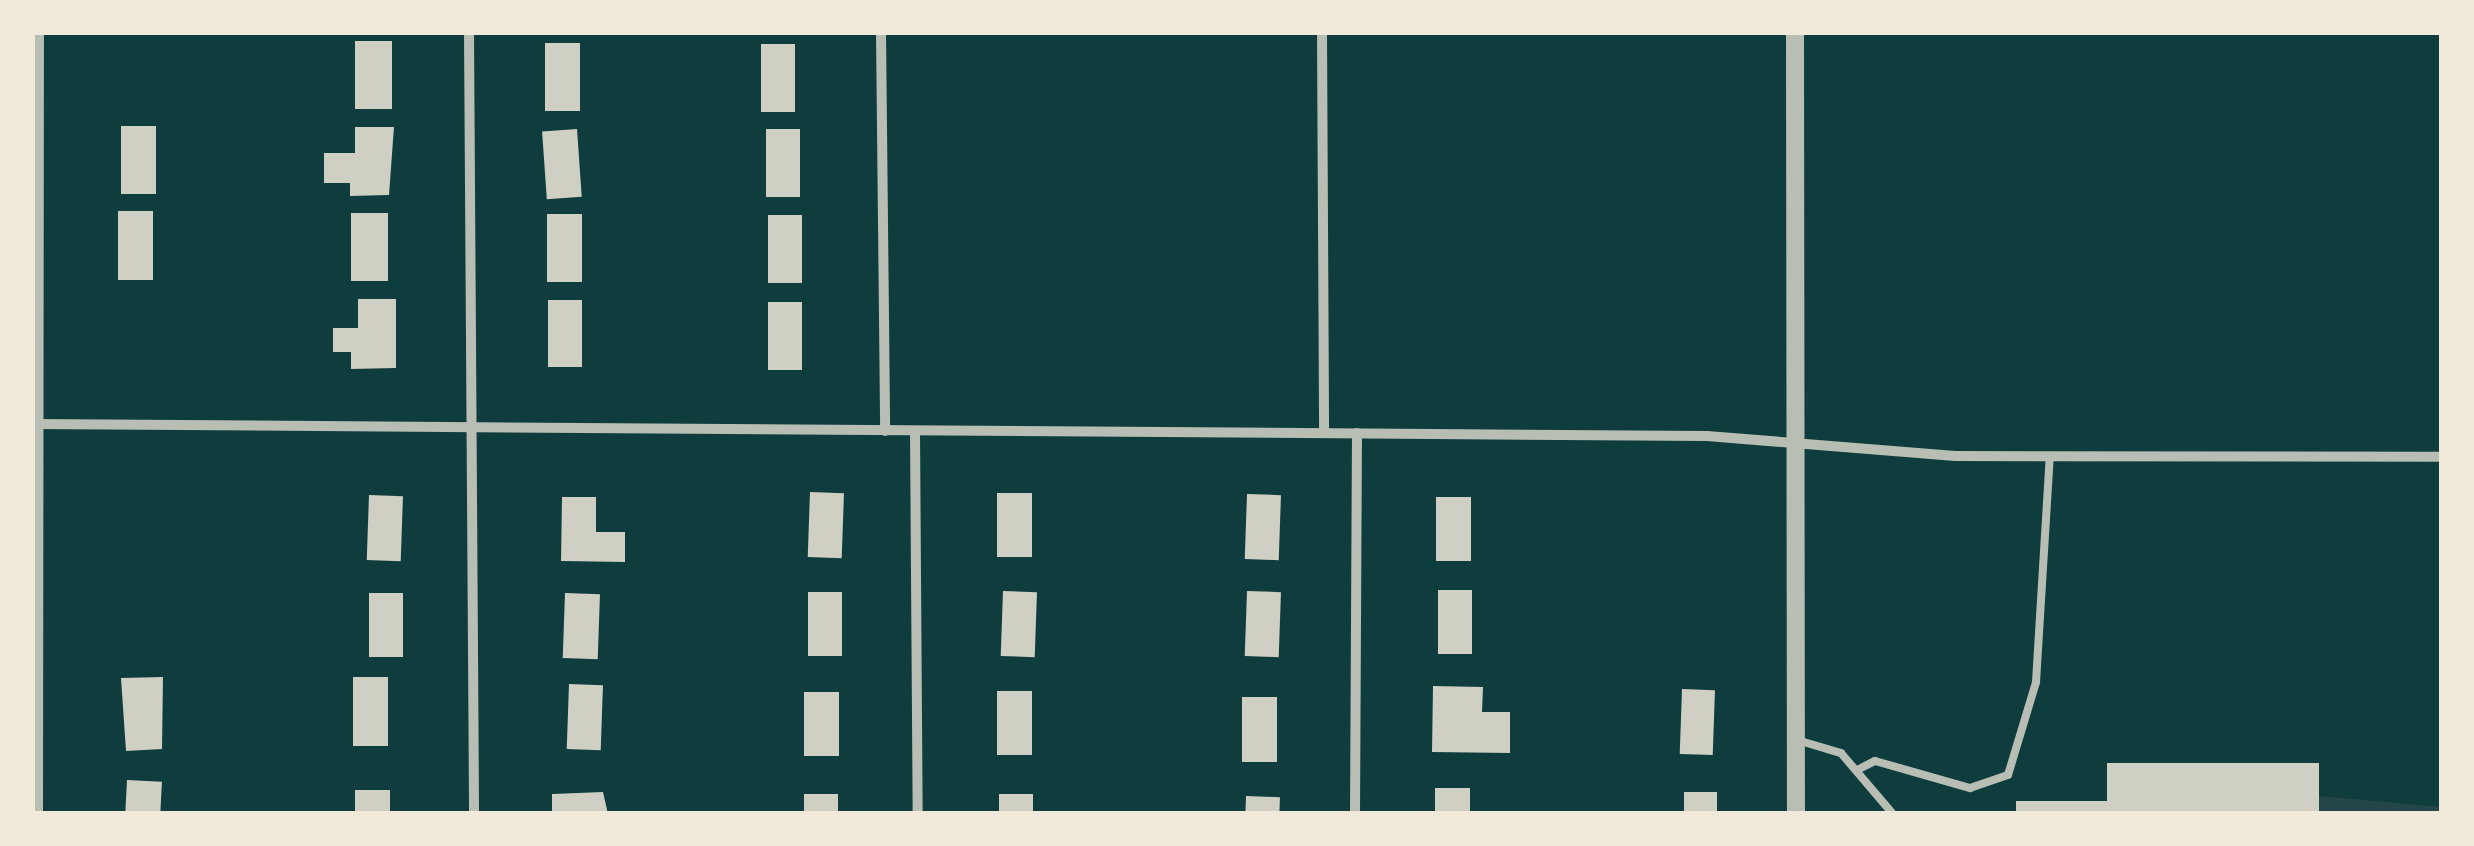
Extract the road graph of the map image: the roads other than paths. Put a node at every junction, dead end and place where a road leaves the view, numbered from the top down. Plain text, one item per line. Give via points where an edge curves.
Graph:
1 (39, 32) edge
2 (469, 32) edge
3 (881, 32) edge
4 (1322, 32) edge
5 (1795, 32) edge
6 (34, 424) edge
7 (474, 424) junction
8 (886, 431) junction
9 (915, 431) junction
10 (1324, 432) junction
11 (1357, 433) junction
12 (1794, 438) junction
13 (2050, 456) junction
14 (2442, 457) edge
15 (1796, 740) junction
16 (1859, 769) junction
17 (38, 814) edge
18 (474, 814) edge
19 (918, 814) edge
20 (1354, 814) edge
21 (1796, 814) edge
22 (1893, 814) edge

1 - 6 street
2 - 7 street
3 - 8 street
4 - 10 street
5 - 12 street
6 - 7 street
6 - 17 street
7 - 8 street
7 - 18 street
8 - 9 street
9 - 10 street
9 - 19 street
10 - 11 street
11 - 12 street
11 - 20 street
12 - 13 street
12 - 15 street
13 - 14 street
13 - 16 lane via 2036,682 2008,775 1970,788 1876,761
15 - 16 lane via 1841,753
15 - 21 street
16 - 22 lane

